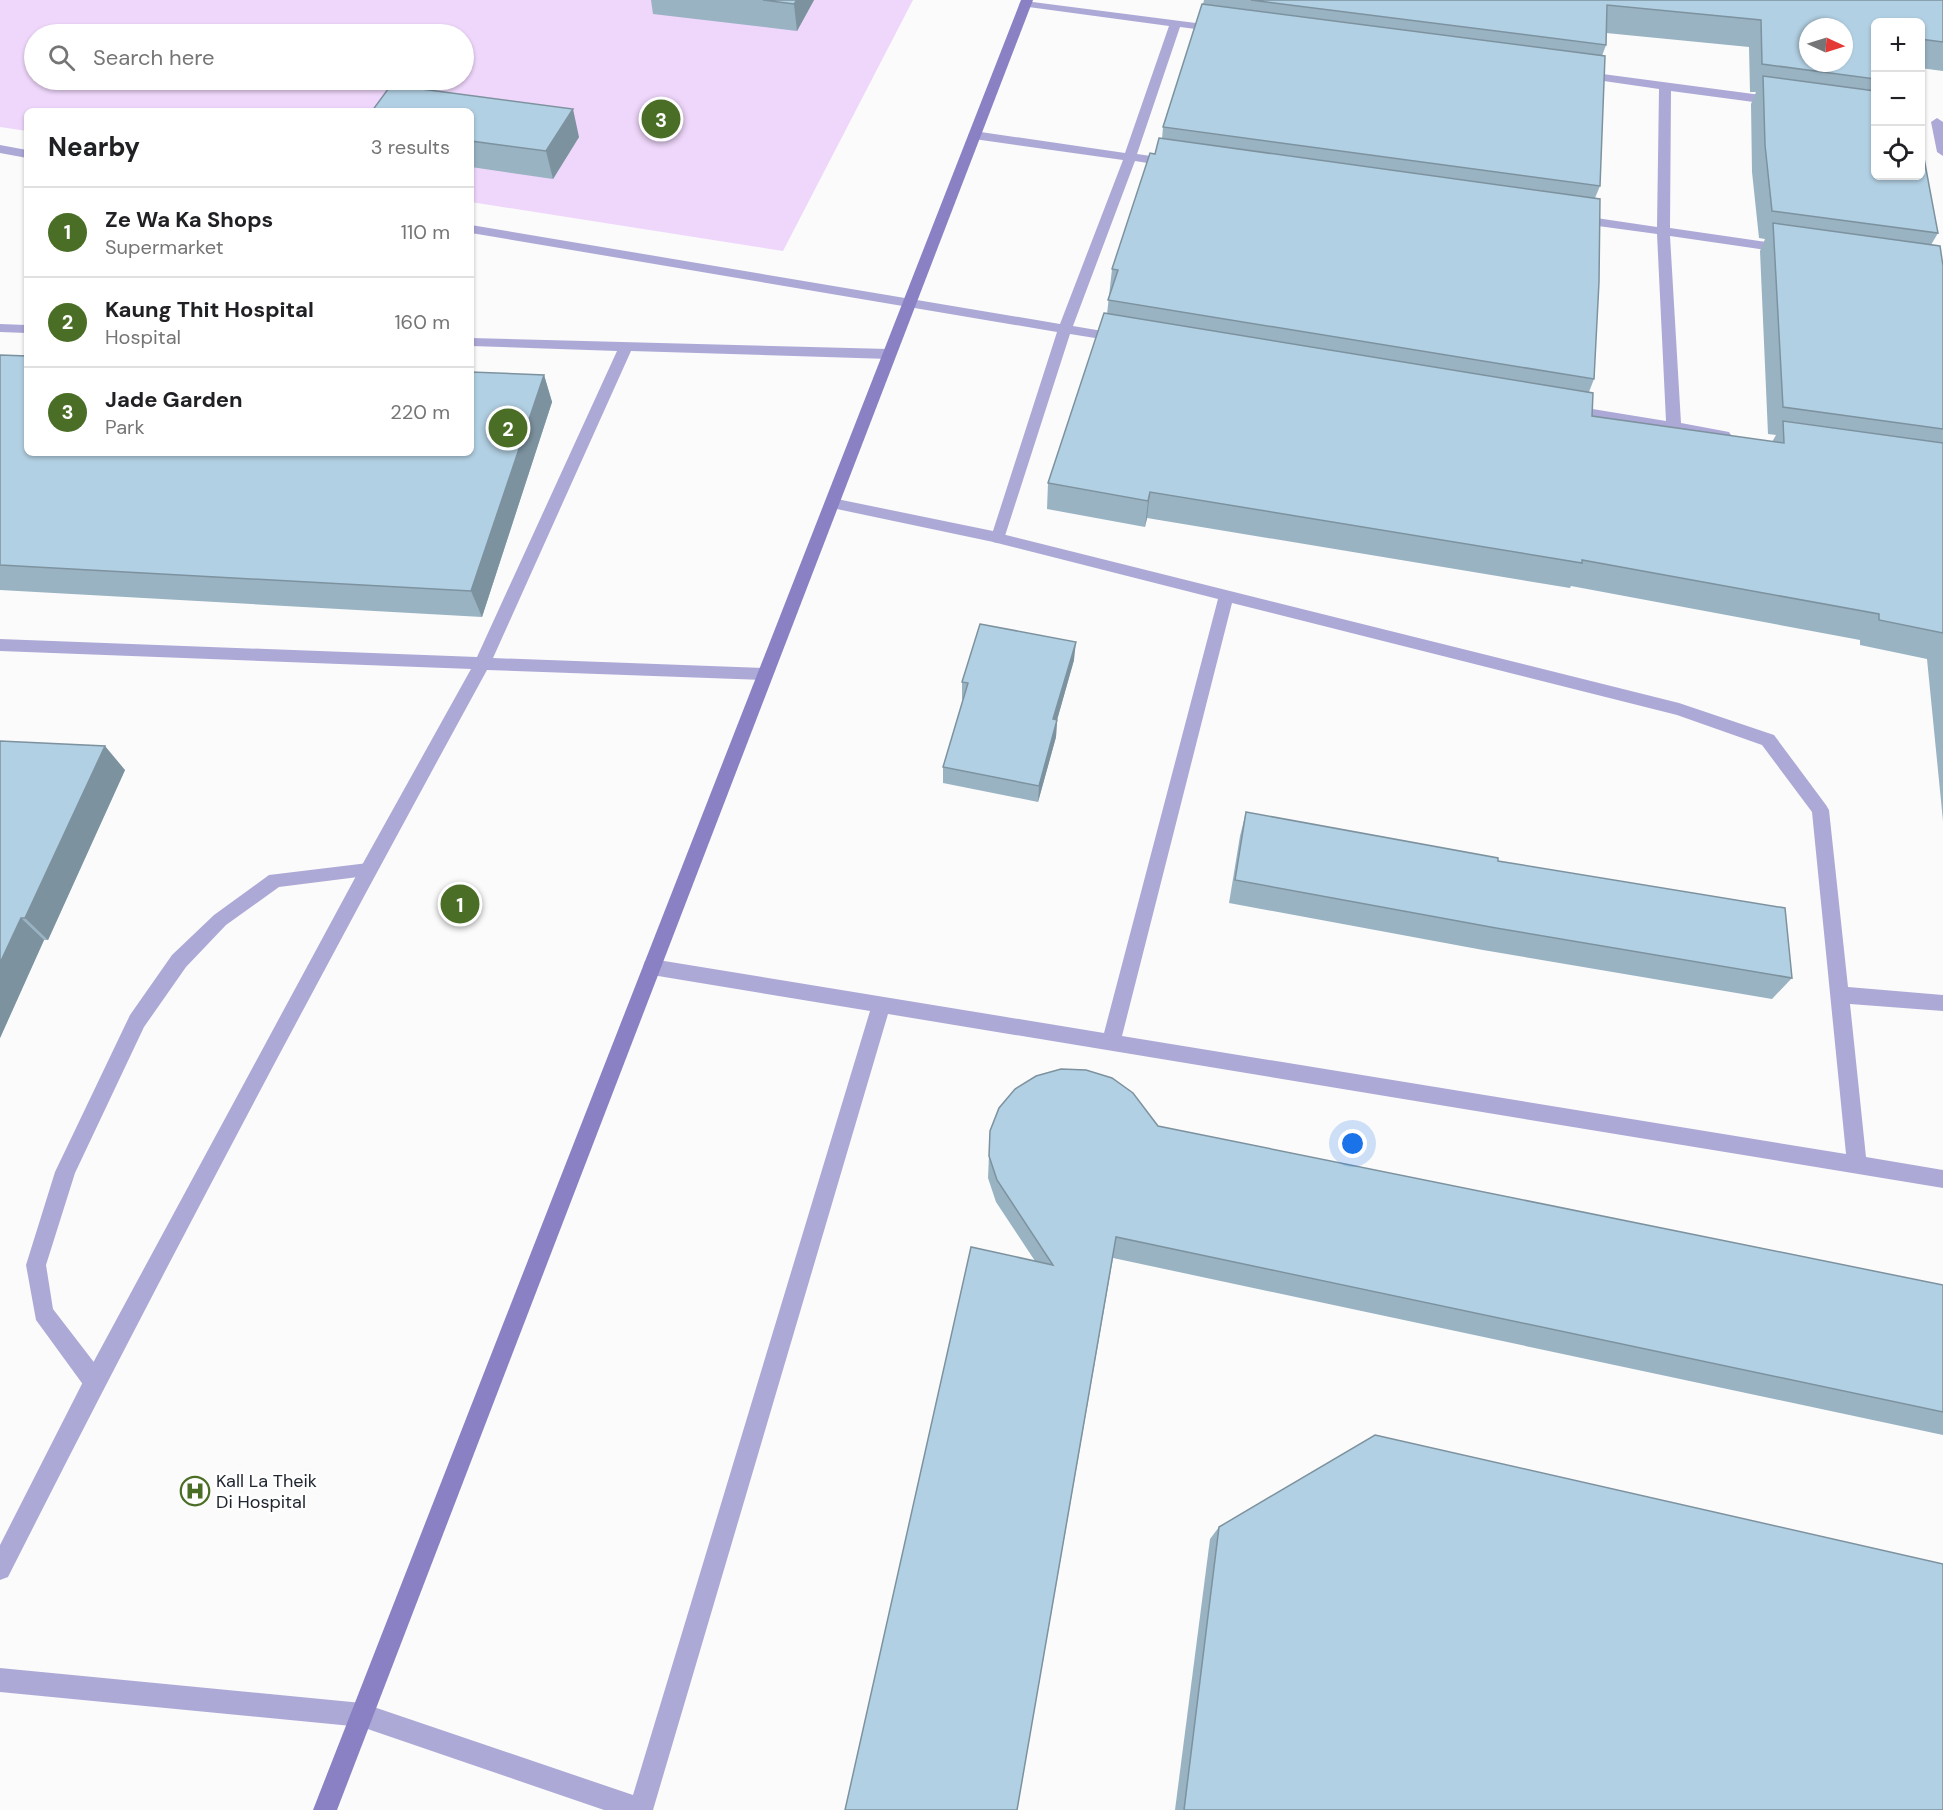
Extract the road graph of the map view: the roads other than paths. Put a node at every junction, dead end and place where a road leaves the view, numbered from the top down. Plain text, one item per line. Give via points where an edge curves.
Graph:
1 (1026, 2) edge
2 (1176, 23) junction
3 (1234, 31) edge
4 (1572, 74) edge
5 (1665, 86) junction
6 (1794, 103) edge
7 (1925, 120) edge
8 (1940, 122) edge
9 (974, 135) junction
10 (0, 149) edge
11 (1943, 152) edge
12 (24, 153) edge
13 (1130, 157) junction
14 (1190, 165) edge
15 (1557, 217) edge
16 (474, 230) edge
17 (1663, 232) junction
18 (1803, 251) edge
19 (909, 303) junction
20 (0, 328) edge
21 (24, 329) edge
22 (1065, 329) junction
23 (1136, 340) edge
24 (474, 342) edge
25 (626, 347) junction
26 (889, 354) junction
27 (1557, 408) edge
28 (1674, 427) junction
29 (1743, 438) edge
30 (832, 503) junction
31 (998, 538) junction
32 (1226, 597) junction
33 (0, 645) edge
34 (483, 662) junction
35 (765, 674) junction
36 (368, 870) junction
37 (652, 967) junction
38 (1839, 994) junction
39 (1943, 1002) edge
40 (881, 1005) junction
41 (1111, 1043) junction
42 (1857, 1165) junction
43 (1943, 1179) edge
44 (95, 1382) junction
45 (0, 1569) edge
46 (0, 1680) edge
47 (362, 1715) junction
48 (325, 1810) edge
49 (640, 1810) edge

1 - 2 street
1 - 9 street
2 - 3 street
2 - 13 street
4 - 5 street
5 - 6 street
5 - 17 street
7 - 8 street
8 - 11 street
9 - 13 street
9 - 19 street
10 - 12 street
13 - 14 street
13 - 22 street
15 - 17 street
16 - 19 street
17 - 18 street
17 - 28 street
19 - 22 street
19 - 26 street
20 - 21 street
22 - 23 street
22 - 31 street
24 - 25 street
25 - 26 street
25 - 34 street
26 - 30 street
27 - 28 street
28 - 29 street
30 - 31 street
30 - 35 street
31 - 32 street
32 - 38 street via 1679,709 1768,740 1820,810
32 - 41 street
33 - 34 street
34 - 35 street
34 - 36 street
35 - 37 street
36 - 44 street
36 - 44 street via 275,880 220,920 179,961 137,1020 64,1172 36,1264 43,1313
37 - 40 street
37 - 47 street
38 - 39 street
38 - 42 street
40 - 41 street
40 - 49 street
41 - 42 street
42 - 43 street
44 - 45 street
46 - 47 street
47 - 48 street
47 - 49 street

